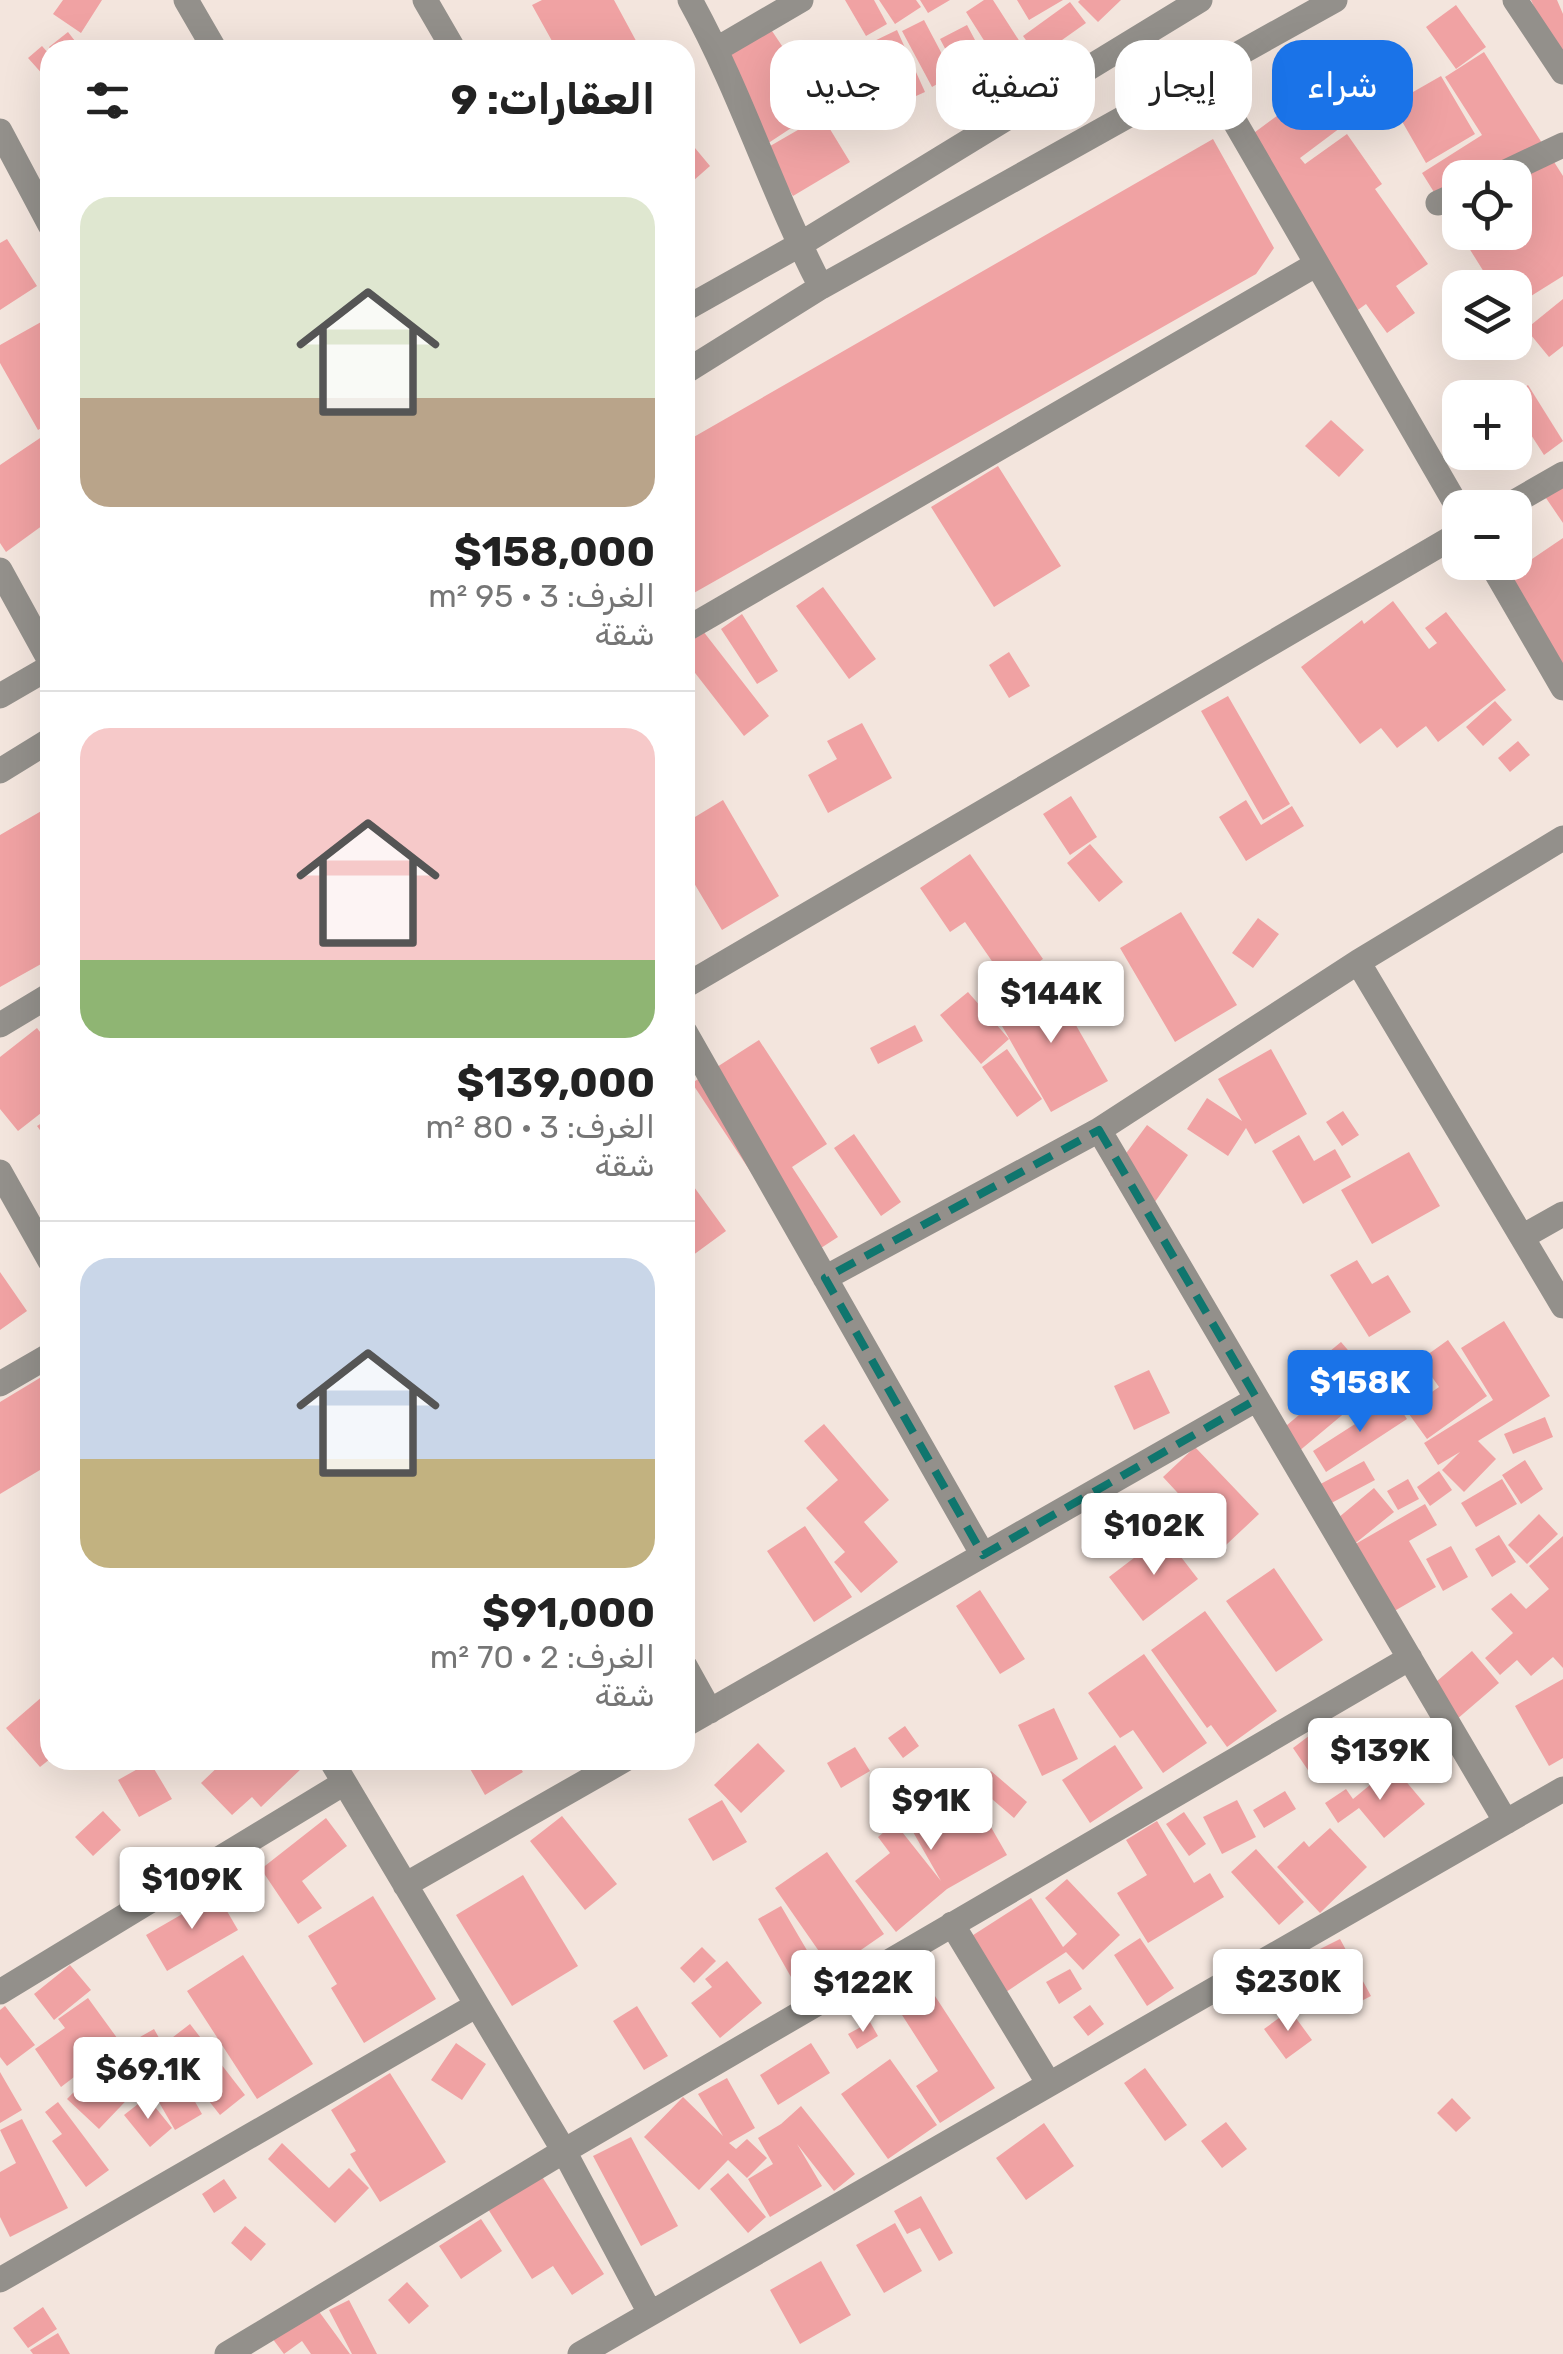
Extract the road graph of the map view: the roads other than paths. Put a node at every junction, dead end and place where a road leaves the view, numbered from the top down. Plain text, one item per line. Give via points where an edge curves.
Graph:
1 (186, 0) edge
2 (425, 0) edge
3 (690, 0) edge
4 (801, 0) edge
5 (1200, 0) edge
6 (1334, 0) edge
7 (1516, 0) edge
8 (209, 40) edge
9 (448, 40) edge
10 (1252, 46) edge
11 (717, 49) junction
12 (1563, 72) edge
13 (1115, 123) edge
14 (1240, 130) edge
15 (0, 131) edge
16 (1563, 145) edge
17 (1531, 160) edge
18 (40, 206) edge
19 (799, 245) junction
20 (1317, 264) junction
21 (821, 287) junction
22 (695, 303) edge
23 (695, 366) edge
24 (1563, 474) edge
25 (1448, 490) edge
26 (1532, 492) edge
27 (1442, 544) edge
28 (0, 570) edge
29 (1500, 580) edge
30 (695, 624) edge
31 (40, 645) edge
32 (40, 670) edge
33 (1563, 688) edge
34 (0, 696) edge
35 (40, 746) edge
36 (0, 771) edge
37 (1563, 838) edge
38 (1358, 962) junction
39 (695, 980) edge
40 (40, 1000) edge
41 (0, 1024) edge
42 (695, 1050) edge
43 (1099, 1130) junction
44 (0, 1172) edge
45 (1563, 1214) edge
46 (1522, 1237) junction
47 (40, 1243) edge
48 (825, 1278) junction
49 (1563, 1306) edge
50 (40, 1361) edge
51 (0, 1384) edge
52 (1257, 1398) junction
53 (983, 1555) junction
54 (1410, 1658) junction
55 (695, 1684) edge
56 (710, 1711) junction
57 (695, 1719) edge
58 (336, 1770) edge
59 (606, 1770) edge
60 (344, 1783) junction
61 (1563, 1789) edge
62 (1506, 1822) junction
63 (405, 1885) junction
64 (952, 1924) junction
65 (0, 1992) edge
66 (477, 2005) junction
67 (1049, 2084) junction
68 (564, 2151) junction
69 (0, 2280) edge
70 (650, 2313) junction
71 (227, 2354) edge
72 (580, 2354) edge

1 - 8 street
2 - 9 street
3 - 11 street
4 - 11 street
5 - 19 street
6 - 10 street
7 - 12 street
11 - 19 street
13 - 21 street
14 - 20 street
15 - 18 street
16 - 17 street
19 - 21 street
19 - 22 street
20 - 25 street
20 - 30 street
21 - 23 street
24 - 26 street
27 - 39 street
28 - 31 street
29 - 33 street
32 - 34 street
35 - 36 street
37 - 38 street
38 - 43 street
38 - 46 street
40 - 41 street
42 - 48 street
43 - 48 street
43 - 52 street
44 - 47 street
45 - 46 street
46 - 49 street
48 - 53 street
50 - 51 street
52 - 53 street
52 - 54 street
53 - 56 street
54 - 62 street
54 - 64 street
55 - 56 street
56 - 57 street
58 - 60 street
59 - 63 street
60 - 63 street
60 - 65 street
61 - 62 street
62 - 67 street
63 - 66 street
64 - 67 street
64 - 68 street
66 - 68 street
66 - 69 street
67 - 70 street
68 - 70 street
68 - 71 street
70 - 72 street

